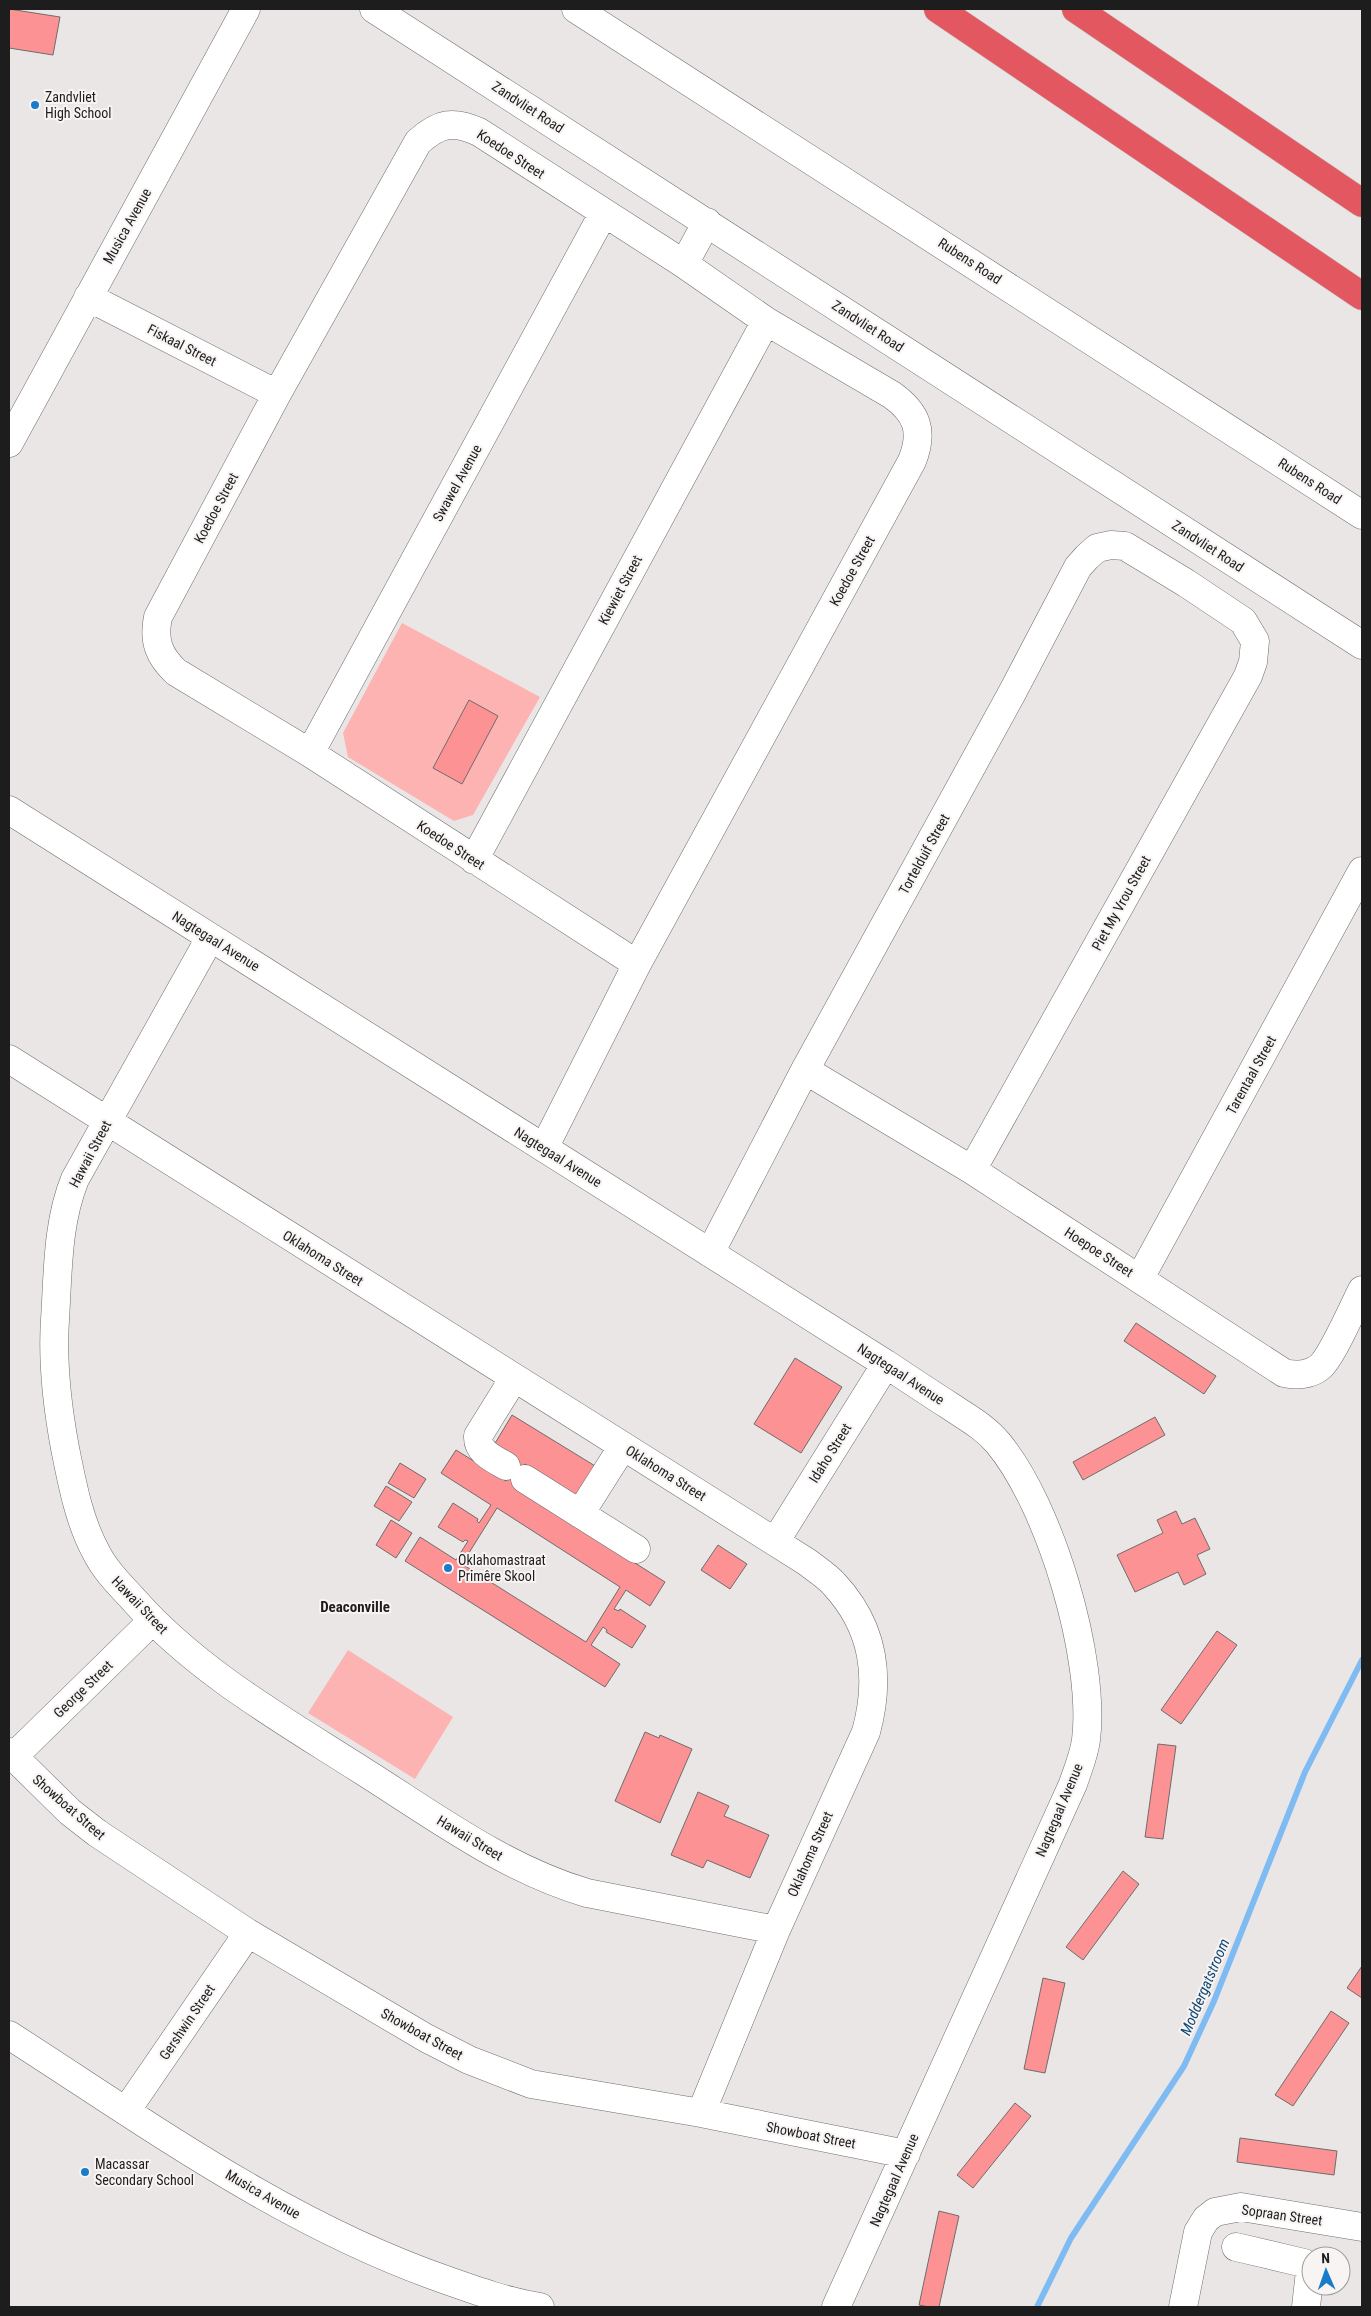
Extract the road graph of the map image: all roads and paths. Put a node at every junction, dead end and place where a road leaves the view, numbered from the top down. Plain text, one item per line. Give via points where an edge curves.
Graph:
1 (246, 9) edge
2 (374, 9) edge
3 (576, 9) edge
4 (938, 9) edge
5 (1076, 9) edge
6 (1362, 203) edge
7 (604, 214) junction
8 (707, 222) junction
9 (684, 264) junction
10 (1362, 296) edge
11 (88, 297) junction
12 (766, 320) junction
13 (276, 394) junction
14 (9, 443) edge
15 (1362, 515) edge
16 (1207, 546) junction
17 (1186, 583) junction
18 (1250, 632) joint
19 (1362, 645) edge
20 (310, 753) junction
21 (9, 810) edge
22 (474, 860) junction
23 (1362, 871) edge
24 (210, 938) junction
25 (637, 964) junction
26 (9, 1059) edge
27 (805, 1070) junction
28 (106, 1122) junction
29 (544, 1148) junction
30 (972, 1170) junction
31 (710, 1253) junction
32 (1140, 1278) junction
33 (1362, 1290) edge
34 (886, 1364) junction
35 (514, 1378) junction
36 (623, 1446) junction
37 (580, 1514) junction
38 (775, 1542) junction
39 (636, 1550) dead end
40 (152, 1622) junction
41 (11, 1754) edge
42 (776, 1930) junction
43 (248, 1933) junction
44 (9, 2035) edge
45 (126, 2111) junction
46 (700, 2113) junction
47 (906, 2154) junction
48 (1362, 2227) edge
49 (1236, 2247) dead end
50 (540, 2307) edge
51 (836, 2307) edge
52 (1183, 2307) edge
53 (1306, 2307) edge

1 - 11 street, Musica Avenue
2 - 8 street, Zandvliet Road
3 - 15 street, Rubens Road
4 - 10 highway
5 - 6 highway
7 - 9 street, Koedoe Street
7 - 13 street, Koedoe Street via 473,130 455,124 429,132 418,142
7 - 20 street, Swawel Avenue
8 - 9 street
8 - 16 street, Zandvliet Road
9 - 12 street, Koedoe Street
11 - 13 street, Fiskaal Street
11 - 14 street, Musica Avenue
12 - 22 street, Kiewiet Street
12 - 25 street, Koedoe Street via 903,403 916,422 916,451
13 - 20 street, Koedoe Street via 158,617 156,640 165,661 176,672
16 - 17 street
16 - 19 street, Zandvliet Road
17 - 18 street, Tortelduif Street via 1243,621
17 - 27 street, Tortelduif Street via 1125,546 1098,548 1078,567
18 - 30 street, Piet My Vrou Street via 1255,641 1248,676
20 - 22 street, Koedoe Street
21 - 24 street, Nagtegaal Avenue
22 - 25 street, Koedoe Street
23 - 32 street, Tarentaal Street
24 - 28 street, Hawaii Street
24 - 29 street, Nagtegaal Avenue
25 - 29 street, Koedoe Street
26 - 28 street, Oklahoma Street
27 - 30 street, Hoepoe Street
27 - 31 street, Tortelduif Street
28 - 35 street, Oklahoma Street
28 - 40 street, Hawaii Street via 75,1179 65,1207 54,1335 54,1385 70,1469 88,1536 110,1573
29 - 31 street, Nagtegaal Avenue
30 - 32 street, Hoepoe Street
31 - 34 street, Nagtegaal Avenue
32 - 33 street, Hoepoe Street via 1275,1368 1294,1375 1314,1371 1321,1365
34 - 38 street, Idaho Street
34 - 47 street, Nagtegaal Avenue via 976,1423 997,1442 1018,1471 1046,1530 1064,1582 1076,1624 1087,1707 1086,1739 1073,1784
35 - 36 street, Oklahoma Street
35 - 37 street via 478,1436 479,1447
36 - 37 street
36 - 38 street, Oklahoma Street
37 - 39 street
38 - 42 street, Oklahoma Street via 833,1582 847,1598 866,1635 874,1674 874,1693 866,1732
40 - 41 street, George Street
40 - 42 street, Hawaii Street via 200,1663 280,1718 467,1837 535,1874 561,1885 620,1901
41 - 43 street, Showboat Street via 70,1812 97,1833
42 - 46 street, Oklahoma Street
43 - 45 street, Gershwin Street
43 - 46 street, Showboat Street via 469,2060 551,2088
44 - 45 street, Musica Avenue
45 - 50 street, Musica Avenue via 325,2230 408,2267 518,2303
46 - 47 street, Showboat Street
47 - 51 street, Nagtegaal Avenue
48 - 52 street, Sopraan Street via 1241,2207 1215,2212 1198,2232
49 - 53 street via 1304,2262 1310,2271

